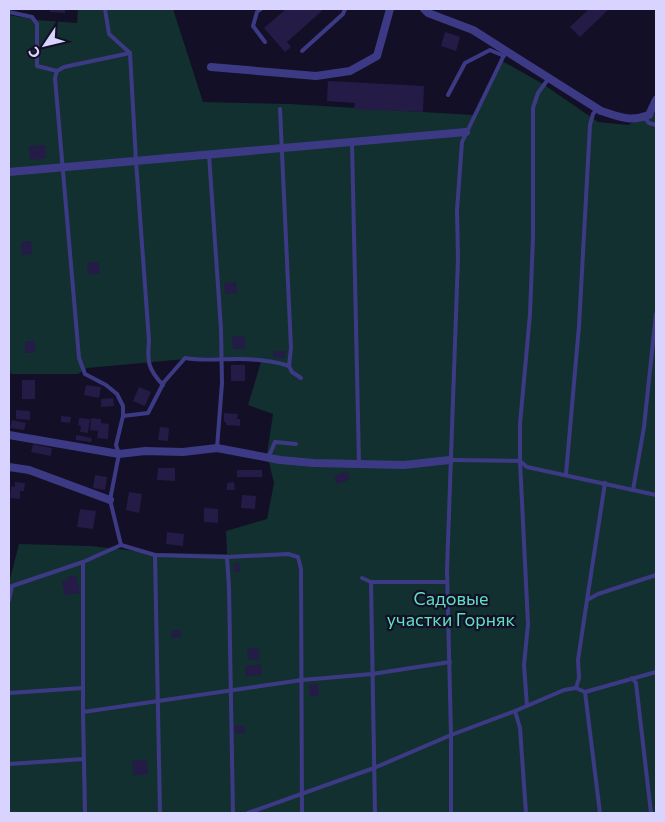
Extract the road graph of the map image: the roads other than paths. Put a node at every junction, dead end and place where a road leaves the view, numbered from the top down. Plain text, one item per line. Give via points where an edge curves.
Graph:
1 (105, 9) edge
2 (261, 9) edge
3 (345, 9) edge
4 (390, 9) edge
5 (424, 9) edge
6 (9, 12) edge
7 (265, 42) dead end
8 (302, 51) dead end
9 (130, 53) junction
10 (505, 53) junction
11 (211, 67) dead end
12 (57, 70) junction
13 (550, 78) junction
14 (448, 95) dead end
15 (656, 100) edge
16 (597, 108) junction
17 (280, 109) dead end
18 (644, 116) junction
19 (656, 125) edge
20 (466, 132) junction
21 (352, 142) junction
22 (282, 148) junction
23 (209, 155) junction
24 (136, 161) junction
25 (63, 168) junction
26 (9, 172) edge
27 (656, 314) edge
28 (220, 360) junction
29 (289, 366) junction
30 (301, 378) dead end
31 (162, 385) junction
32 (123, 416) junction
33 (9, 435) edge
34 (296, 444) dead end
35 (217, 448) junction
36 (120, 454) junction
37 (268, 458) junction
38 (450, 460) junction
39 (520, 462) junction
40 (359, 463) junction
41 (9, 467) edge
42 (566, 474) junction
43 (605, 483) junction
44 (634, 490) junction
45 (656, 495) edge
46 (110, 500) junction
47 (121, 545) junction
48 (156, 555) junction
49 (227, 557) junction
50 (83, 562) junction
51 (656, 575) edge
52 (362, 578) dead end
53 (371, 582) junction
54 (448, 582) junction
55 (9, 600) edge
56 (587, 600) junction
57 (450, 662) junction
58 (656, 672) edge
59 (372, 674) junction
60 (632, 678) junction
61 (302, 680) junction
62 (83, 688) junction
63 (576, 688) junction
64 (230, 691) junction
65 (9, 692) edge
66 (585, 692) junction
67 (158, 702) junction
68 (527, 706) junction
69 (515, 711) junction
70 (83, 712) junction
71 (452, 735) junction
72 (84, 758) junction
73 (9, 764) edge
74 (374, 768) junction
75 (302, 794) junction
76 (85, 813) edge
77 (160, 813) edge
78 (233, 813) edge
79 (248, 813) edge
80 (302, 813) edge
81 (375, 813) edge
82 (451, 813) edge
83 (526, 813) edge
84 (600, 813) edge
85 (651, 813) edge

1 - 9 lane via 109,34
2 - 7 lane via 253,26
3 - 8 lane
4 - 11 street via 377,56 350,71 316,76
5 - 10 street via 473,30
6 - 12 lane via 32,17 37,24 38,66
9 - 12 lane
9 - 24 lane
10 - 13 street
10 - 14 lane via 490,50 465,63
10 - 20 lane
12 - 25 lane
13 - 16 street
13 - 39 lane via 538,93 533,108 533,238
15 - 18 street via 649,115
16 - 18 street via 620,117 636,119
16 - 42 lane via 590,125 579,326
17 - 22 lane
18 - 19 lane via 649,123
20 - 21 street
20 - 38 lane via 462,142 457,210
21 - 22 street
21 - 40 lane
22 - 23 street
22 - 29 lane via 291,348
23 - 24 street
23 - 28 lane
24 - 25 street
24 - 31 lane via 148,361 152,374
25 - 26 street
25 - 32 lane via 79,358 85,374 117,394 123,406
27 - 44 lane
28 - 29 lane via 275,362
28 - 31 lane via 185,358
28 - 35 lane via 222,383
29 - 30 lane
31 - 32 lane via 148,413
32 - 36 lane via 116,445
33 - 36 street
34 - 37 lane via 275,442
35 - 36 street
35 - 37 street
36 - 46 lane
37 - 40 street
38 - 39 lane
38 - 40 street via 404,465
38 - 54 lane
39 - 42 lane
39 - 68 lane via 528,624 524,666
41 - 46 street via 29,470
42 - 43 lane
43 - 44 lane
43 - 56 lane
44 - 45 lane
46 - 47 lane
47 - 48 lane
47 - 50 lane
48 - 49 lane
48 - 67 lane
49 - 61 lane via 288,554 298,557 301,570
49 - 64 lane
50 - 55 lane via 12,586
50 - 62 lane
51 - 56 lane
52 - 53 lane
53 - 54 lane
53 - 59 lane
54 - 57 lane
56 - 63 lane
57 - 59 lane
57 - 71 lane
58 - 60 lane
59 - 61 lane
59 - 74 lane
60 - 66 lane
60 - 85 lane via 636,684
61 - 64 lane
61 - 75 lane
62 - 65 lane
62 - 70 lane
63 - 66 lane
63 - 68 lane
64 - 67 lane
64 - 78 lane
66 - 84 lane
67 - 70 lane
67 - 77 lane
68 - 69 lane
69 - 71 lane
69 - 83 lane via 520,728
70 - 72 lane
71 - 74 lane
71 - 82 lane
72 - 73 lane
72 - 76 lane
74 - 75 lane
74 - 81 lane
75 - 79 lane
75 - 80 lane

